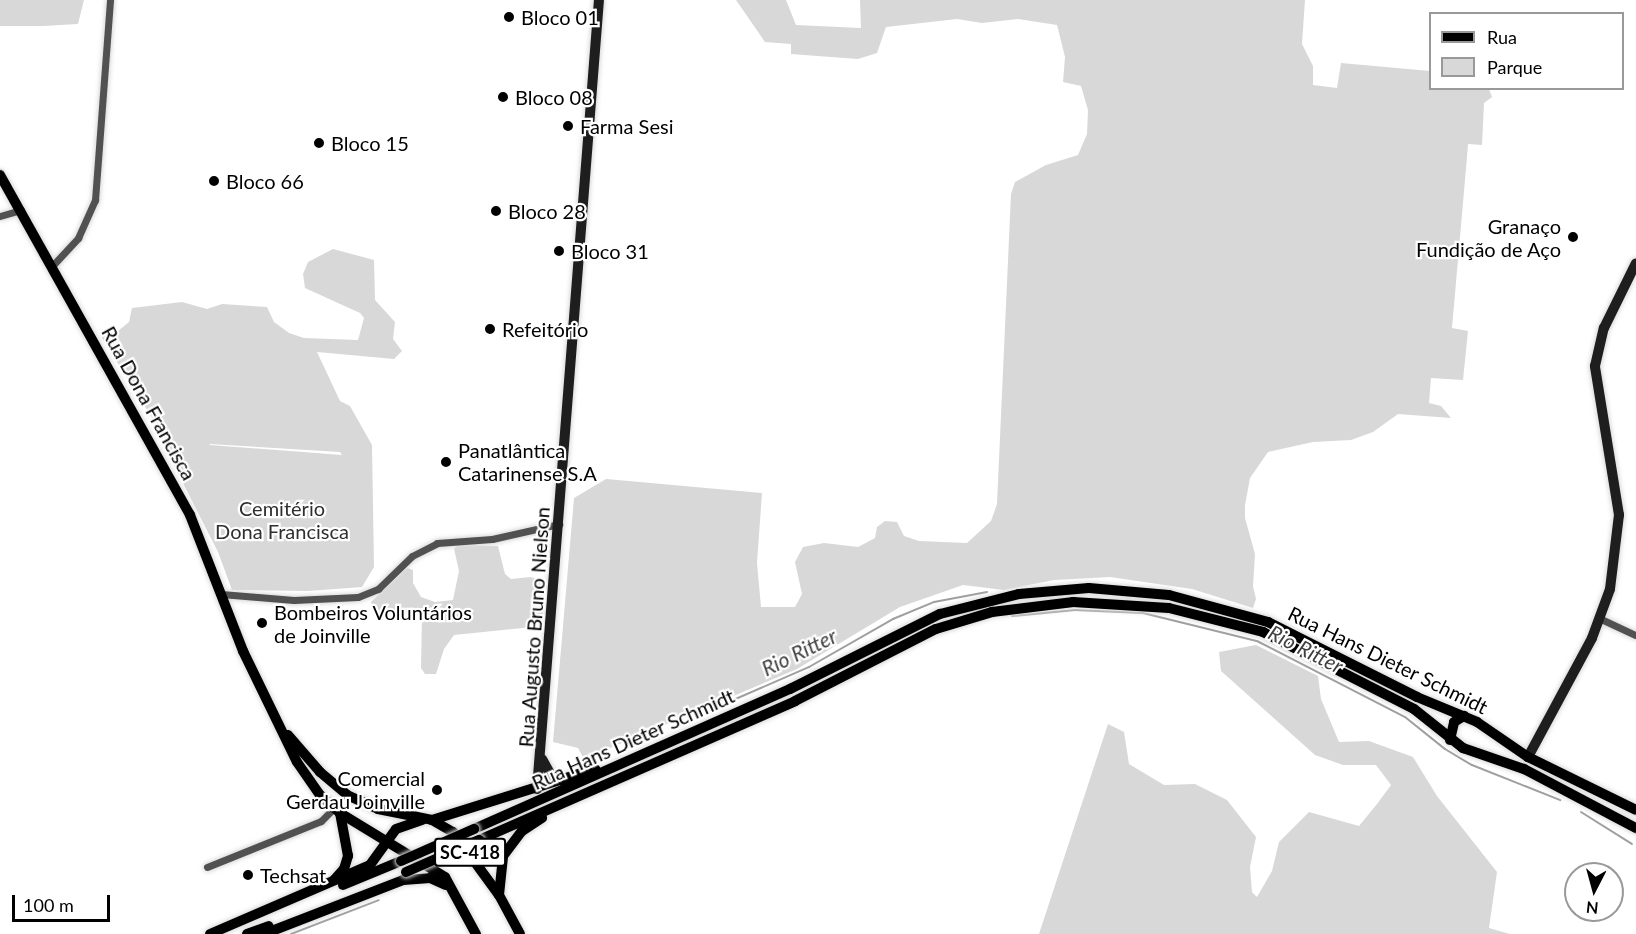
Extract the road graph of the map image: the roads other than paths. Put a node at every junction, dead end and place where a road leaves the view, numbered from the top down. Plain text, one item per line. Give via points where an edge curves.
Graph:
1 (110, 0) edge
2 (599, 0) edge
3 (0, 175) edge
4 (21, 210) junction
5 (0, 216) edge
6 (1636, 263) edge
7 (53, 265) junction
8 (560, 524) junction
9 (221, 594) junction
10 (1601, 619) junction
11 (1636, 635) edge
12 (1464, 716) junction
13 (278, 723) junction
14 (1450, 740) junction
15 (643, 752) junction
16 (1528, 756) junction
17 (542, 758) junction
18 (647, 765) junction
19 (562, 781) junction
20 (537, 789) junction
21 (347, 795) junction
22 (337, 810) junction
23 (1636, 810) edge
24 (429, 819) junction
25 (1636, 828) edge
26 (389, 843) junction
27 (207, 867) dead end
28 (326, 885) junction
29 (453, 890) junction
30 (499, 895) junction
31 (210, 934) edge
32 (221, 934) edge
33 (247, 934) edge
34 (264, 934) edge
35 (476, 934) edge
36 (520, 934) edge

1 - 7 street via 95,200 78,238
2 - 8 main road, Rua Augusto Bruno Nielson
3 - 4 main road, Rua Dona Francisca
4 - 5 street
4 - 7 main road, Rua Dona Francisca
6 - 10 main road via 1604,328 1595,366 1619,515 1616,556
7 - 9 main road, Rua Dona Francisca via 190,515
8 - 9 street via 492,539 437,543 404,562 378,589 358,597 294,600
8 - 17 main road, Rua Augusto Bruno Nielson
9 - 13 main road, Rua Dona Francisca
10 - 11 street
10 - 16 main road
12 - 14 main road via 1454,722
12 - 15 main road, Rua Hans Dieter Schmidt via 1249,615 1143,591 1065,589 997,598 940,614 790,689
12 - 16 main road, Rua Hans Dieter Schmidt
13 - 21 main road, Rua Dona Francisca via 313,765
13 - 22 main road, Rua Dona Francisca via 305,774
14 - 18 main road, Rua Hans Dieter Schmidt via 1414,709 1263,632 1169,608 1072,602 992,612 936,629 795,701
14 - 25 main road, Rua Hans Dieter Schmidt via 1524,769
15 - 19 main road
15 - 32 main road, Rua Hans Dieter Schmidt, bridge via 401,861
16 - 23 main road, Rua Hans Dieter Schmidt
17 - 19 main road, Rua Augusto Bruno Nielson via 551,775
17 - 20 main road
18 - 30 main road via 522,831 503,856
18 - 33 main road, Rua Hans Dieter Schmidt, bridge via 406,872
19 - 20 main road
20 - 24 main road
21 - 22 main road
21 - 24 main road, Rua Dona Francisca via 378,809
22 - 26 main road, Rua Dona Francisca
22 - 27 street via 321,821
22 - 28 main road via 348,856 344,868
24 - 26 main road via 396,829
24 - 30 main road, Rua Dona Francisca / SC-418 via 453,832 465,844
26 - 28 main road via 370,865
26 - 29 main road, Rua Dona Francisca / SC-418 via 444,877
28 - 31 main road
29 - 34 main road via 430,878 403,880
29 - 35 main road, Rua Dona Francisca / SC-418
30 - 36 main road, Rua Dona Francisca / SC-418

